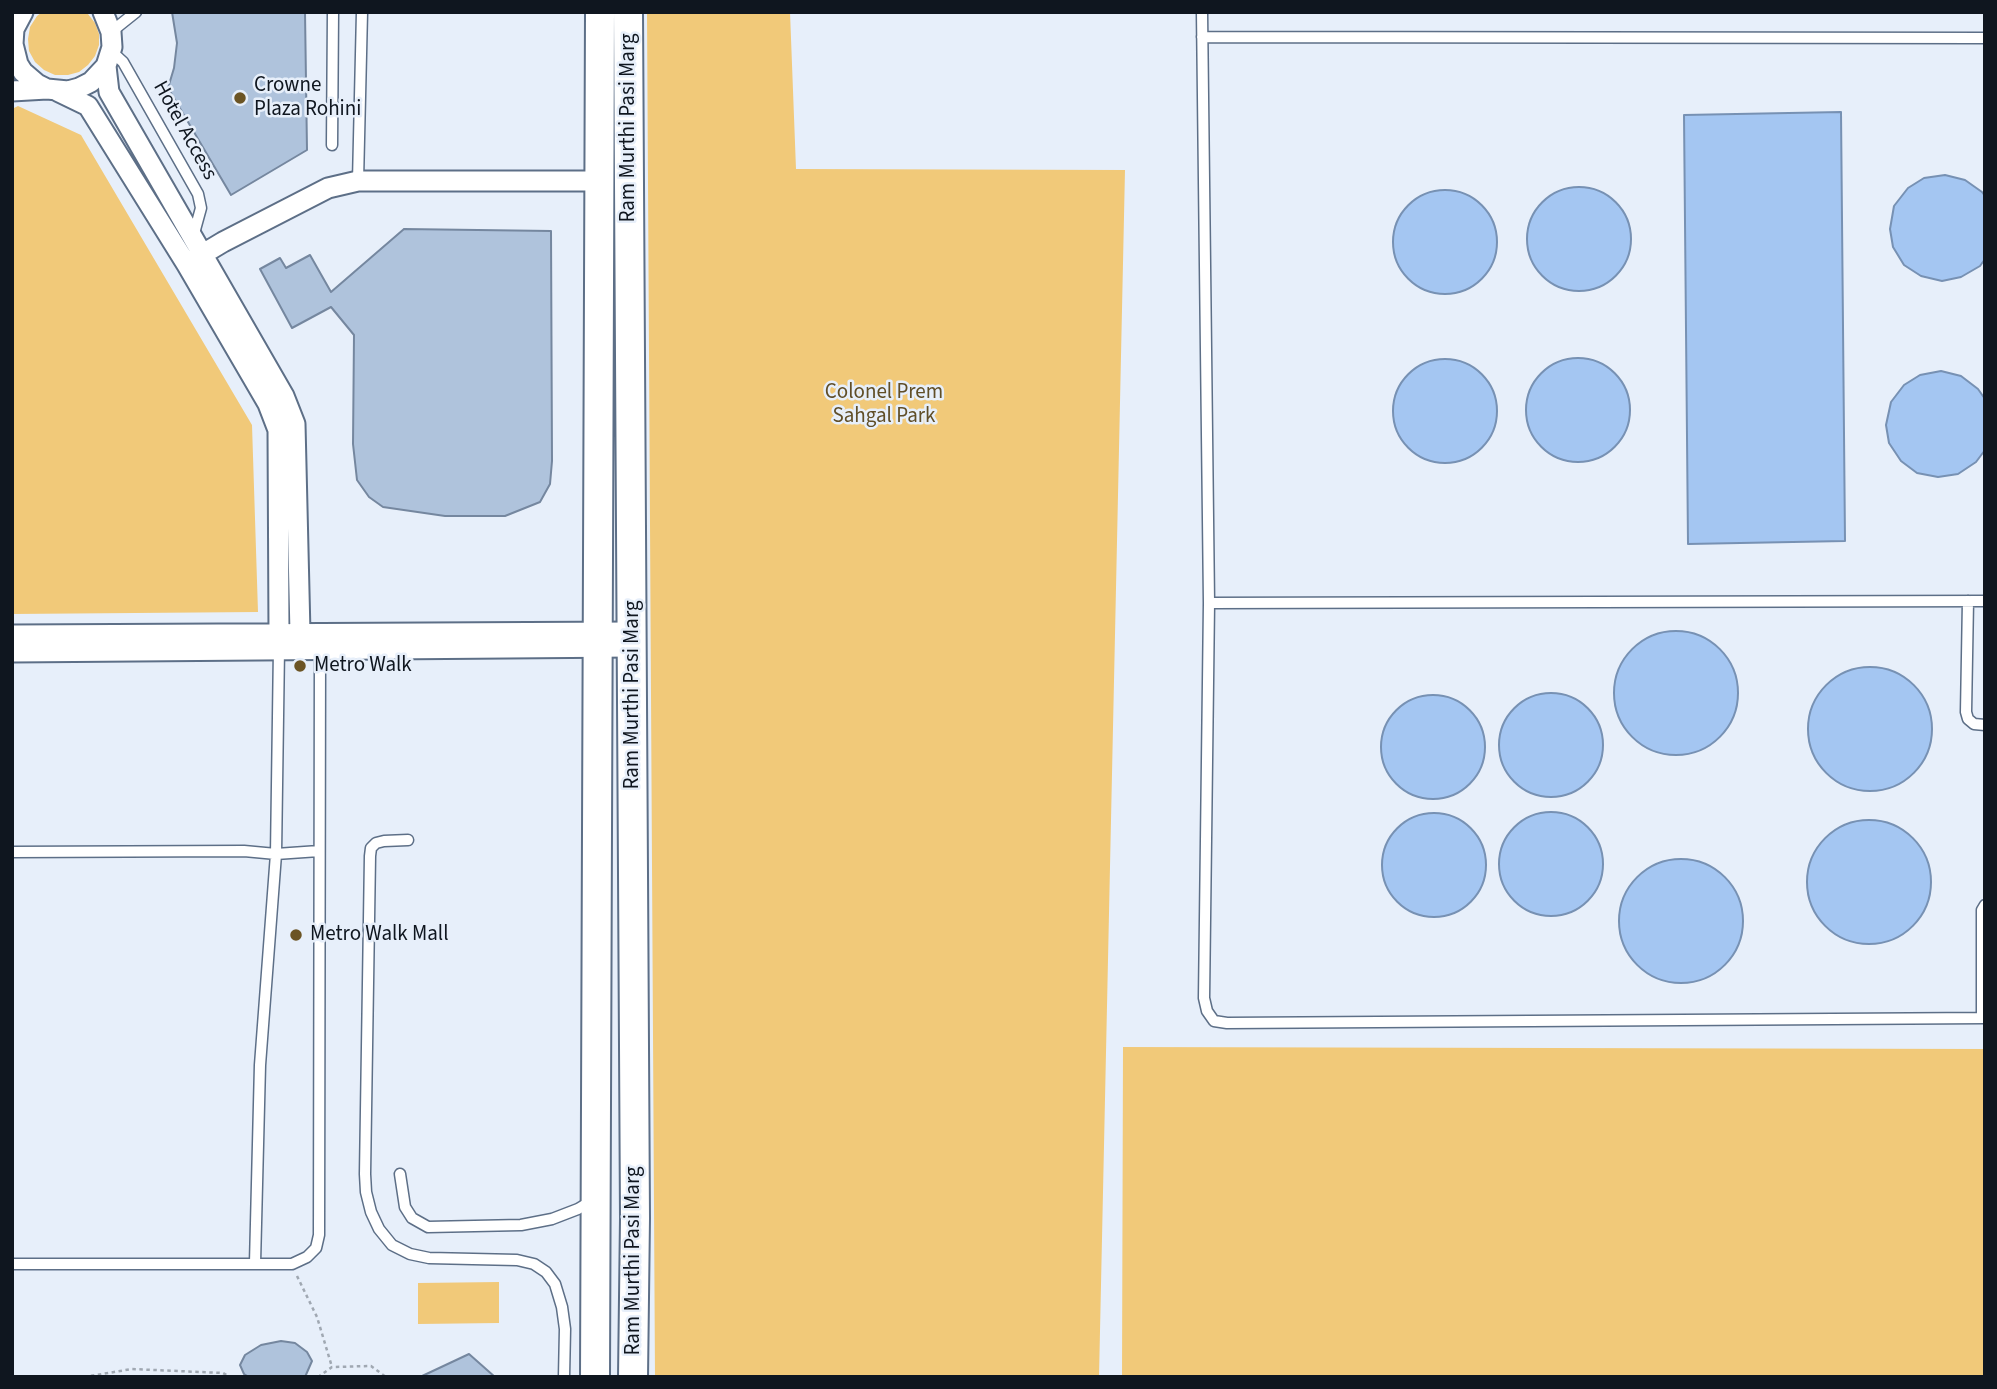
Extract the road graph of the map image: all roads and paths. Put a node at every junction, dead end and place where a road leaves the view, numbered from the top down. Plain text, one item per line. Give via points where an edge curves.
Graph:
1 (23, 12) edge
2 (103, 12) edge
3 (136, 12) edge
4 (332, 12) edge
5 (362, 12) edge
6 (600, 12) edge
7 (628, 12) edge
8 (1202, 12) edge
9 (1202, 37) junction
10 (1985, 38) edge
11 (12, 44) edge
12 (109, 49) junction
13 (52, 90) junction
14 (12, 91) edge
15 (332, 145) dead end
16 (358, 181) junction
17 (600, 181) junction
18 (194, 252) junction
19 (1968, 601) junction
20 (1985, 601) edge
21 (1209, 603) junction
22 (300, 634) junction
23 (12, 635) edge
24 (597, 639) junction
25 (632, 640) junction
26 (279, 641) junction
27 (320, 641) junction
28 (12, 652) edge
29 (1985, 725) edge
30 (408, 839) dead end
31 (319, 851) junction
32 (12, 852) edge
33 (276, 854) junction
34 (1985, 905) edge
35 (1983, 1018) edge
36 (400, 1174) dead end
37 (596, 1198) junction
38 (255, 1263) junction
39 (12, 1264) edge
40 (292, 1264) junction
41 (332, 1367) junction
42 (170, 1369) junction
43 (84, 1377) edge
44 (170, 1377) edge
45 (230, 1377) edge
46 (318, 1377) edge
47 (386, 1377) edge
48 (564, 1377) edge
49 (595, 1377) edge
50 (633, 1377) edge

1 - 11 street
2 - 12 street
3 - 12 lane
4 - 15 lane
5 - 16 lane
6 - 17 street, Ram Murthi Pasi Marg
7 - 25 street, Ram Murthi Pasi Marg
8 - 9 lane
9 - 10 lane
9 - 21 lane
11 - 13 street via 23,72
12 - 13 street via 90,82 68,91
12 - 18 street via 109,92
12 - 18 lane, Hotel Access via 123,62 198,194 201,208
13 - 14 street
13 - 18 street via 88,106
16 - 17 street
16 - 18 street via 328,188
17 - 24 street, Ram Murthi Pasi Marg
18 - 22 street via 284,396 295,424
18 - 26 street via 278,430
19 - 20 lane
19 - 21 lane
19 - 29 lane via 1966,712 1974,724
21 - 35 lane via 1204,998 1214,1021
22 - 26 street
22 - 27 street
23 - 26 street
24 - 25 street
24 - 27 street
24 - 37 street, Ram Murthi Pasi Marg
25 - 50 street, Ram Murthi Pasi Marg
26 - 27 street
26 - 28 street
26 - 33 lane
27 - 31 lane
30 - 48 lane via 376,843 370,856 366,1192 371,1212 392,1245 410,1254 517,1260 546,1272 562,1307
31 - 33 lane
31 - 40 lane via 319,1235 316,1248
32 - 33 lane
33 - 38 lane via 260,1065
34 - 35 lane
36 - 37 lane via 405,1207 412,1218 428,1227 521,1225 552,1219
37 - 49 street, Ram Murthi Pasi Marg
38 - 39 lane
38 - 40 lane
40 - 41 path via 317,1317
41 - 46 path
41 - 47 path via 371,1366
42 - 43 path via 132,1368
42 - 44 path
42 - 45 path

